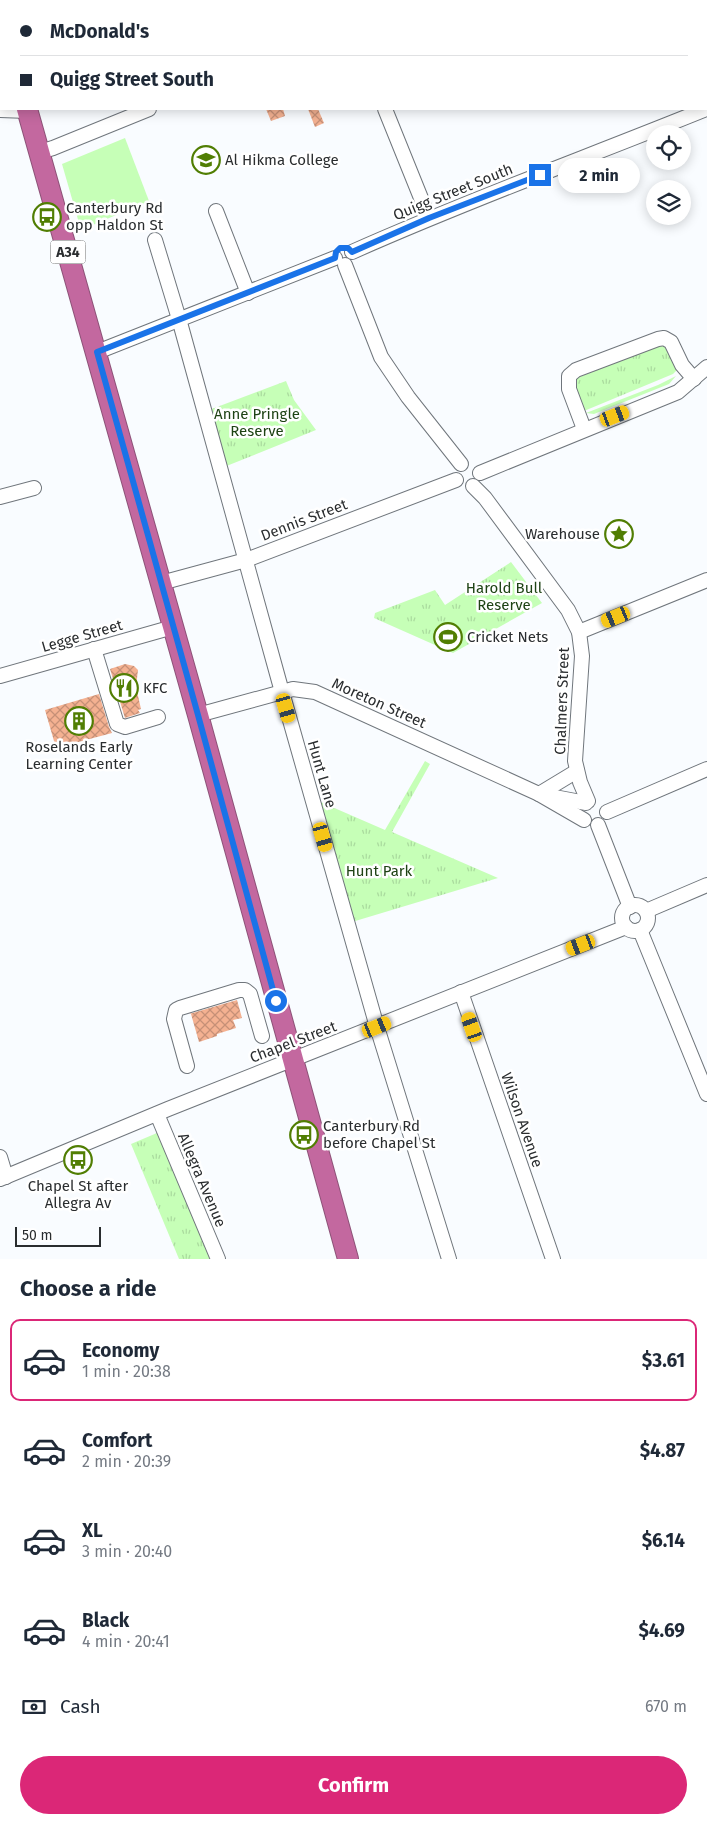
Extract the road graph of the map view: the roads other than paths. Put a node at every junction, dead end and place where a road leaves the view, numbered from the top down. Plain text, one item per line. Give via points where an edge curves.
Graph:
1 (0, 110) edge
2 (28, 110) edge
3 (143, 110) edge
4 (385, 110) edge
5 (704, 110) edge
6 (130, 112) edge
7 (40, 152) junction
8 (216, 211) dead end
9 (429, 218) junction
10 (155, 240) dead end
11 (340, 261) junction
12 (248, 293) junction
13 (180, 319) junction
14 (97, 352) junction
15 (707, 368) edge
16 (694, 380) junction
17 (584, 429) junction
18 (461, 464) junction
19 (480, 473) junction
20 (456, 480) junction
21 (473, 486) junction
22 (34, 488) dead end
23 (0, 497) edge
24 (246, 560) junction
25 (707, 580) edge
26 (161, 583) junction
27 (173, 627) junction
28 (579, 632) junction
29 (94, 649) junction
30 (0, 676) edge
31 (282, 692) junction
32 (198, 715) junction
33 (158, 717) dead end
34 (707, 770) edge
35 (577, 771) junction
36 (539, 794) junction
37 (587, 802) junction
38 (606, 812) junction
39 (584, 820) junction
40 (598, 824) junction
41 (707, 885) edge
42 (630, 907) junction
43 (646, 911) junction
44 (633, 928) junction
45 (461, 992) junction
46 (377, 1027) junction
47 (262, 1036) dead end
48 (292, 1059) junction
49 (190, 1065) dead end
50 (707, 1094) edge
51 (156, 1114) junction
52 (0, 1157) edge
53 (3, 1178) edge
54 (218, 1259) edge
55 (348, 1259) edge
56 (449, 1259) edge
57 (553, 1259) edge

1 - 2 street
2 - 7 highway, A34
3 - 6 street
4 - 9 street
5 - 9 street, Quigg Street South
6 - 7 street
7 - 14 highway, A34
8 - 12 street
9 - 11 street, Quigg Street South via 352,252 348,248 340,248 336,252
10 - 13 street, Hunt Lane
11 - 12 street
11 - 18 street via 381,357
12 - 13 street
13 - 14 street
13 - 24 street, Hunt Lane
14 - 26 highway, A34
15 - 16 street
16 - 17 street via 678,392
16 - 17 street via 671,342 661,338 576,370 569,376 568,385
17 - 19 street
18 - 19 street via 473,463
18 - 20 street via 456,469
19 - 21 street
20 - 21 street via 462,486
20 - 24 street, Dennis Street
21 - 28 street, Chalmers Street via 568,610
22 - 23 street
24 - 26 street, Dennis Street
24 - 31 street, Hunt Lane
25 - 28 street
26 - 27 highway, A34
27 - 29 street, Legge Street
27 - 32 highway, A34
28 - 35 street, Chalmers Street via 582,656
29 - 30 street, Legge Street
29 - 33 street via 117,724 124,727
31 - 32 street, Moreton Street
31 - 36 street, Moreton Street via 293,689 315,692
31 - 46 street, Hunt Lane
32 - 48 highway, A34
34 - 38 street
35 - 36 street
35 - 37 street, Chalmers Street
36 - 37 street, Moreton Street
36 - 39 street, Moreton Street
37 - 38 street via 596,800 604,804
37 - 39 street via 582,809
38 - 40 street
39 - 40 street via 590,825
40 - 42 street
41 - 43 street
42 - 43 street
42 - 44 street via 623,920
43 - 44 street via 647,922
44 - 45 street, Chapel Street
44 - 50 street
45 - 46 street, Chapel Street
45 - 57 street, Wilson Avenue
46 - 48 street, Chapel Street
46 - 56 street, Hunt Lane
47 - 49 street via 250,994 245,990 180,1008 174,1015
48 - 51 street, Chapel Street
48 - 55 highway, A34
51 - 53 street, Chapel Street
51 - 54 street, Allegra Avenue
52 - 53 street

